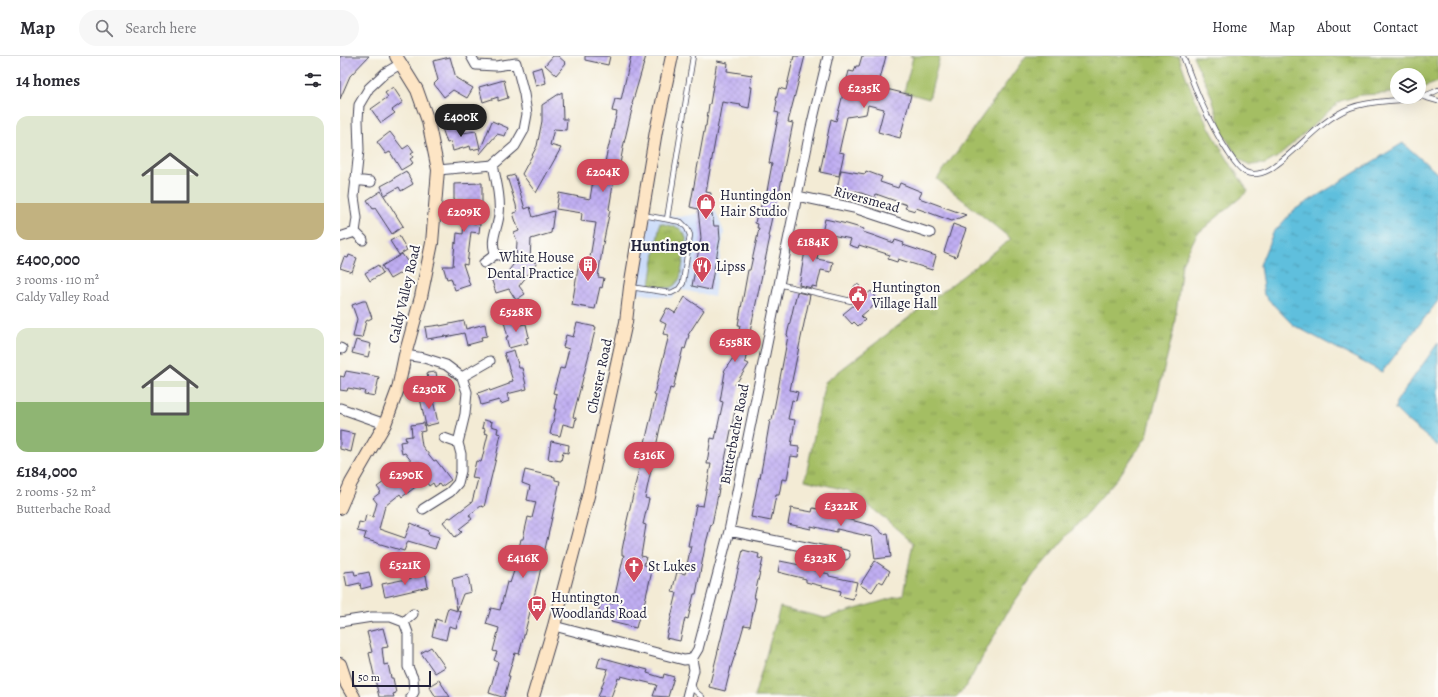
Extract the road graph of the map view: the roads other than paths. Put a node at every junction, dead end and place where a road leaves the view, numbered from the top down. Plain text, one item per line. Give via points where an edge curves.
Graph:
1 (471, 56) edge
2 (672, 56) edge
3 (693, 56) edge
4 (828, 56) edge
5 (1183, 56) edge
6 (520, 59) edge
7 (399, 60) edge
8 (476, 65) junction
9 (474, 75) dead end
10 (1438, 90) edge
11 (1426, 95) edge
12 (1426, 97) edge
13 (1390, 101) edge
14 (1438, 101) edge
15 (493, 164) junction
16 (438, 170) junction
17 (355, 180) junction
18 (371, 182) dead end
19 (797, 196) junction
20 (641, 215) junction
21 (667, 219) junction
22 (355, 232) junction
23 (930, 233) dead end
24 (340, 237) edge
25 (363, 240) dead end
26 (484, 263) dead end
27 (778, 284) junction
28 (630, 287) junction
29 (857, 287) dead end
30 (405, 355) junction
31 (490, 361) dead end
32 (462, 377) junction
33 (340, 408) edge
34 (385, 424) junction
35 (444, 438) dead end
36 (458, 443) junction
37 (340, 508) edge
38 (423, 509) dead end
39 (729, 531) junction
40 (845, 555) dead end
41 (413, 614) dead end
42 (340, 622) edge
43 (404, 622) junction
44 (554, 626) junction
45 (692, 659) junction
46 (340, 664) edge
47 (691, 683) junction
48 (354, 697) edge
49 (411, 697) edge
50 (533, 697) edge
51 (687, 697) edge
52 (702, 697) edge

1 - 8 street
2 - 20 main road, Chester Road
3 - 21 lane
4 - 19 street, Butterbache Road
5 - 13 lane via 1217,136 1234,162 1245,172 1256,174 1276,166 1328,120 1350,108 1375,101
6 - 8 street via 496,66
6 - 15 street via 527,114 524,130 515,146
7 - 16 main road, Caldy Valley Road via 417,90 428,121
7 - 17 street via 369,88 360,105
8 - 9 street
10 - 11 lane
12 - 14 lane
15 - 16 street
15 - 26 street via 500,214 493,249 499,255
16 - 30 main road, Caldy Valley Road via 432,243 422,297
17 - 18 street
17 - 22 street
19 - 23 street, Riversmead via 854,208
19 - 27 street, Butterbache Road
20 - 21 lane
20 - 28 main road, Chester Road
21 - 28 lane via 681,222 690,235 682,284 672,293
22 - 24 street
22 - 25 street
27 - 29 lane via 851,301
27 - 39 street, Butterbache Road
28 - 44 main road, Chester Road via 626,322 588,496
30 - 32 street via 446,365
30 - 34 main road, Caldy Valley Road via 398,389
31 - 32 street
32 - 36 street via 467,392 466,414
33 - 34 street
34 - 37 main road, Caldy Valley Road via 351,483
35 - 36 street
36 - 38 street via 461,470 458,484
39 - 40 street
39 - 45 street, Butterbache Road via 698,649
41 - 43 street
42 - 43 street via 372,617 392,617
43 - 49 street via 408,633 408,667 413,678 414,692
44 - 45 street via 684,660
44 - 50 main road, Chester Road
45 - 47 street, Butterbache Road via 694,670
46 - 48 main road
47 - 51 street, Butterbache Road
47 - 52 lane

